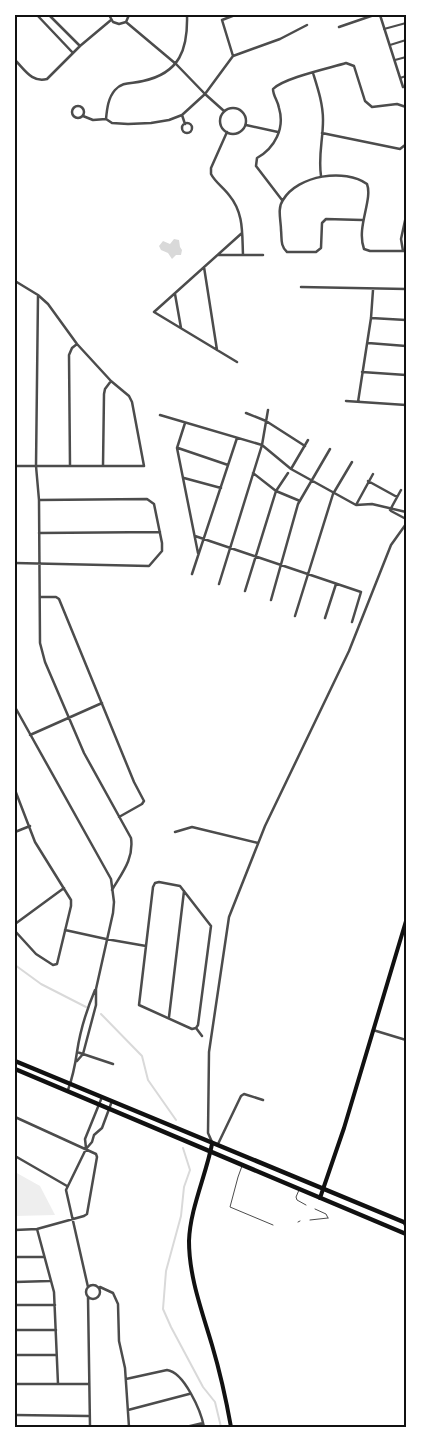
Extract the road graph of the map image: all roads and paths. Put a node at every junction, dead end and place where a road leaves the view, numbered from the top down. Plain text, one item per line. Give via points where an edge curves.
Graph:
1 (37, 15) edge
2 (49, 15) edge
3 (109, 15) edge
4 (129, 15) edge
5 (187, 15) edge
6 (235, 15) edge
7 (360, 15) edge
8 (374, 15) edge
9 (380, 15) edge
10 (362, 19) junction
11 (111, 20) junction
12 (44, 22) junction
13 (126, 22) junction
14 (406, 23) edge
15 (308, 26) dead end
16 (338, 27) dead end
17 (384, 29) junction
18 (406, 40) edge
19 (390, 45) junction
20 (80, 46) junction
21 (73, 53) junction
22 (233, 56) junction
23 (406, 57) edge
24 (15, 60) edge
25 (395, 60) junction
26 (176, 64) junction
27 (313, 73) junction
28 (406, 76) edge
29 (400, 78) junction
30 (403, 87) dead end
31 (205, 94) junction
32 (406, 107) edge
33 (224, 111) junction
34 (182, 115) junction
35 (83, 116) junction
36 (106, 119) junction
37 (185, 124) dead end
38 (246, 125) junction
39 (227, 132) junction
40 (279, 132) junction
41 (322, 133) junction
42 (406, 139) edge
43 (321, 176) junction
44 (282, 200) junction
45 (406, 216) edge
46 (362, 220) junction
47 (242, 233) junction
48 (404, 251) edge
49 (218, 255) junction
50 (243, 255) junction
51 (263, 255) dead end
52 (204, 267) junction
53 (15, 281) edge
54 (301, 288) dead end
55 (406, 289) edge
56 (373, 290) junction
57 (175, 294) junction
58 (38, 295) junction
59 (371, 318) junction
60 (406, 320) edge
61 (181, 328) junction
62 (368, 343) junction
63 (77, 344) junction
64 (406, 346) edge
65 (217, 350) junction
66 (237, 362) dead end
67 (362, 372) junction
68 (406, 375) edge
69 (111, 381) junction
70 (346, 401) dead end
71 (358, 402) junction
72 (406, 405) edge
73 (268, 410) dead end
74 (246, 412) dead end
75 (160, 415) dead end
76 (266, 421) junction
77 (185, 423) junction
78 (237, 438) junction
79 (308, 440) dead end
80 (262, 445) junction
81 (305, 446) junction
82 (177, 448) junction
83 (330, 450) dead end
84 (352, 462) dead end
85 (228, 465) junction
86 (15, 466) edge
87 (36, 466) junction
88 (70, 466) junction
89 (103, 466) junction
90 (291, 469) junction
91 (254, 473) junction
92 (288, 473) dead end
93 (373, 474) dead end
94 (183, 478) junction
95 (311, 480) junction
96 (368, 481) junction
97 (221, 488) junction
98 (401, 490) dead end
99 (276, 491) junction
100 (334, 494) junction
101 (397, 497) junction
102 (39, 500) junction
103 (300, 501) junction
104 (356, 505) junction
105 (390, 510) junction
106 (406, 512) edge
107 (406, 519) edge
108 (406, 524) edge
109 (160, 532) junction
110 (39, 533) junction
111 (195, 536) junction
112 (204, 539) junction
113 (230, 548) junction
114 (198, 555) junction
115 (256, 556) junction
116 (15, 562) edge
117 (39, 563) junction
118 (282, 565) junction
119 (308, 573) junction
120 (192, 574) dead end
121 (219, 584) dead end
122 (336, 584) junction
123 (245, 591) dead end
124 (40, 598) junction
125 (271, 600) dead end
126 (295, 616) dead end
127 (325, 618) dead end
128 (352, 622) dead end
129 (102, 703) junction
130 (15, 707) edge
131 (16, 712) edge
132 (68, 716) junction
133 (30, 735) junction
134 (15, 790) edge
135 (119, 817) junction
136 (30, 826) junction
137 (15, 832) edge
138 (176, 832) dead end
139 (258, 843) junction
140 (64, 888) junction
141 (112, 890) junction
142 (184, 890) junction
143 (406, 921) edge
144 (15, 924) edge
145 (65, 930) junction
146 (15, 931) edge
147 (106, 939) junction
148 (146, 946) junction
149 (96, 989) junction
150 (87, 1013) junction
151 (93, 1014) junction
152 (169, 1018) junction
153 (194, 1028) junction
154 (373, 1030) junction
155 (202, 1036) dead end
156 (406, 1040) edge
157 (80, 1041) junction
158 (86, 1042) junction
159 (77, 1052) junction
160 (83, 1054) junction
161 (15, 1061) edge
162 (77, 1061) junction
163 (113, 1064) dead end
164 (15, 1069) edge
165 (70, 1084) junction
166 (68, 1091) junction
167 (102, 1097) junction
168 (263, 1100) dead end
169 (112, 1101) junction
170 (100, 1104) junction
171 (109, 1108) junction
172 (15, 1117) edge
173 (212, 1144) junction
174 (218, 1144) junction
175 (86, 1150) junction
176 (211, 1151) junction
177 (15, 1156) edge
178 (243, 1164) junction
179 (67, 1186) junction
180 (324, 1188) junction
181 (299, 1189) junction
182 (320, 1198) junction
183 (306, 1205) dead end
184 (315, 1209) dead end
185 (73, 1220) junction
186 (310, 1220) dead end
187 (404, 1222) edge
188 (273, 1225) dead end
189 (37, 1229) junction
190 (406, 1229) edge
191 (15, 1230) edge
192 (406, 1234) edge
193 (15, 1257) edge
194 (44, 1257) junction
195 (85, 1274) junction
196 (50, 1281) junction
197 (15, 1282) edge
198 (92, 1284) junction
199 (88, 1287) junction
200 (100, 1287) junction
201 (88, 1297) junction
202 (55, 1305) junction
203 (15, 1306) edge
204 (15, 1330) edge
205 (56, 1330) junction
206 (15, 1355) edge
207 (56, 1355) junction
208 (126, 1379) junction
209 (15, 1384) edge
210 (58, 1384) junction
211 (89, 1384) junction
212 (190, 1394) junction
213 (128, 1410) junction
214 (15, 1415) edge
215 (89, 1416) junction
216 (203, 1423) junction
217 (90, 1427) edge
218 (129, 1427) edge
219 (186, 1427) edge
220 (204, 1427) edge
221 (231, 1427) edge

1 - 12 street
2 - 12 street
2 - 20 street
3 - 11 street
4 - 13 street
5 - 26 street via 186,44
6 - 22 street via 222,20
7 - 10 street
8 - 10 street
9 - 17 street
10 - 16 street
11 - 13 street via 120,24
11 - 20 street
12 - 21 street
13 - 26 street
14 - 17 street
15 - 22 street
17 - 19 street
18 - 19 street
19 - 25 street
20 - 21 street
21 - 24 street via 47,78 40,80 33,78
22 - 31 street
23 - 25 street
25 - 29 street
26 - 31 street
26 - 36 street via 156,77 123,83 109,100
27 - 32 street via 346,63 354,66 365,101 372,107 397,104
27 - 40 street via 273,89 281,115
27 - 41 street via 322,102
28 - 29 street
29 - 30 street
31 - 33 street
31 - 34 street
33 - 38 street via 240,110
33 - 39 street via 220,122
34 - 36 street via 140,124 112,123
34 - 37 street
35 - 35 street via 81,107 74,108 74,117
35 - 36 street via 93,120
38 - 39 street via 238,133
38 - 40 street
39 - 47 street via 210,174 233,200 242,220
40 - 44 street via 270,149 258,158 256,166
41 - 42 street via 400,149 405,146
41 - 43 street
43 - 44 street via 302,184
43 - 46 street via 349,177 367,184 369,188
44 - 46 street via 282,245 287,252 316,252 321,248 322,223 326,219
45 - 48 street via 401,239
46 - 48 street via 364,249
47 - 49 street
47 - 50 street
49 - 50 street
49 - 52 street
50 - 51 street
52 - 57 street
52 - 65 street
53 - 58 street
54 - 56 street
55 - 56 street
56 - 59 street
57 - 61 street
57 - 61 street via 154,312
58 - 63 street
58 - 87 street
59 - 60 street
59 - 62 street
61 - 65 street
62 - 64 street
62 - 67 street
63 - 69 street
63 - 88 street via 69,355
65 - 66 street
67 - 68 street
67 - 71 street
69 - 89 street via 104,394
69 - 89 street via 132,402 144,466
70 - 71 street
71 - 72 street
73 - 76 street
74 - 76 street
75 - 77 street
76 - 80 street
76 - 81 street
77 - 78 street
77 - 82 street
78 - 80 street
78 - 85 street
79 - 81 street
80 - 90 street
80 - 91 street
81 - 90 street
82 - 85 street
82 - 94 street
83 - 95 street
84 - 100 street
85 - 97 street
86 - 87 street
87 - 88 street
87 - 102 street
88 - 89 street
90 - 95 street
91 - 99 street
91 - 113 street
92 - 99 street
93 - 96 street
94 - 97 street
94 - 111 street
95 - 100 street
95 - 103 street
96 - 101 street
96 - 104 street
97 - 112 street
98 - 101 street
99 - 103 street
99 - 115 street
100 - 104 street
100 - 119 street
101 - 105 street
102 - 109 street via 147,498 154,504
102 - 110 street
103 - 118 street
104 - 105 street via 372,504
105 - 106 street
105 - 107 street
108 - 139 street via 391,545 349,650
109 - 110 street
109 - 117 street via 162,551 150,566
110 - 117 street
111 - 112 street
111 - 114 street
112 - 113 street
112 - 114 street
113 - 115 street
113 - 121 street
114 - 120 street
115 - 118 street
115 - 123 street
116 - 117 street
117 - 124 street
118 - 119 street
118 - 125 street
119 - 122 street
119 - 126 street
122 - 127 street
122 - 128 street via 361,592
124 - 129 street via 59,599
124 - 132 street via 41,651
129 - 132 street
129 - 135 street via 144,801
130 - 131 street
131 - 133 street
132 - 133 street
132 - 135 street
133 - 141 street via 107,871
134 - 136 street
135 - 141 street via 131,838 132,847 128,864
136 - 137 street
136 - 140 street via 35,842
138 - 139 street via 192,827
139 - 173 street via 229,917 209,1052 208,1133
140 - 144 street
140 - 145 street via 71,900
141 - 147 street via 113,913
142 - 148 street via 180,886 155,883
142 - 152 street
142 - 153 street via 211,926 198,1025
143 - 154 main road
145 - 146 street via 58,961 53,965 36,954
145 - 147 street
147 - 148 street
147 - 149 street
148 - 152 street via 139,1005
149 - 150 street
149 - 151 street
150 - 151 street
150 - 157 street
151 - 158 street
152 - 153 street
153 - 155 street
154 - 156 street
154 - 180 main road
157 - 158 street
157 - 159 street
158 - 160 street
159 - 160 street
159 - 162 street
160 - 162 street
160 - 163 street
161 - 165 highway
162 - 165 street
164 - 166 highway
165 - 166 street
165 - 167 highway
166 - 170 highway
167 - 169 highway
167 - 170 street
168 - 174 street via 244,1094 241,1096
169 - 171 street
169 - 173 highway
170 - 171 highway
170 - 175 street via 85,1139
171 - 175 street via 102,1128
171 - 176 highway
172 - 175 street
173 - 174 highway
173 - 176 main road
174 - 180 highway
175 - 179 street
175 - 185 street via 97,1157 88,1212
176 - 178 highway
176 - 221 main road via 191,1225 190,1256 196,1289 224,1386
177 - 179 street
178 - 181 highway
178 - 188 lane via 230,1206
179 - 185 street
180 - 182 main road
180 - 187 highway
181 - 182 highway
181 - 183 lane via 297,1200
182 - 192 highway
184 - 186 lane via 328,1218
185 - 189 street
185 - 195 street
187 - 190 lane
189 - 191 street
189 - 194 street
193 - 194 street
194 - 196 street
195 - 198 street
195 - 199 street
196 - 197 street
196 - 202 street
198 - 199 street
198 - 200 street
199 - 201 street
200 - 201 street via 99,1296
200 - 208 street via 108,1289 117,1299 119,1341
201 - 211 street
202 - 203 street
202 - 205 street
204 - 205 street
205 - 207 street
206 - 207 street
207 - 210 street
208 - 212 street via 167,1370 176,1373
208 - 213 street
209 - 210 street
210 - 211 street
211 - 215 street
212 - 213 street
212 - 216 street
213 - 218 street
214 - 215 street
215 - 217 street
216 - 219 street
216 - 220 street

